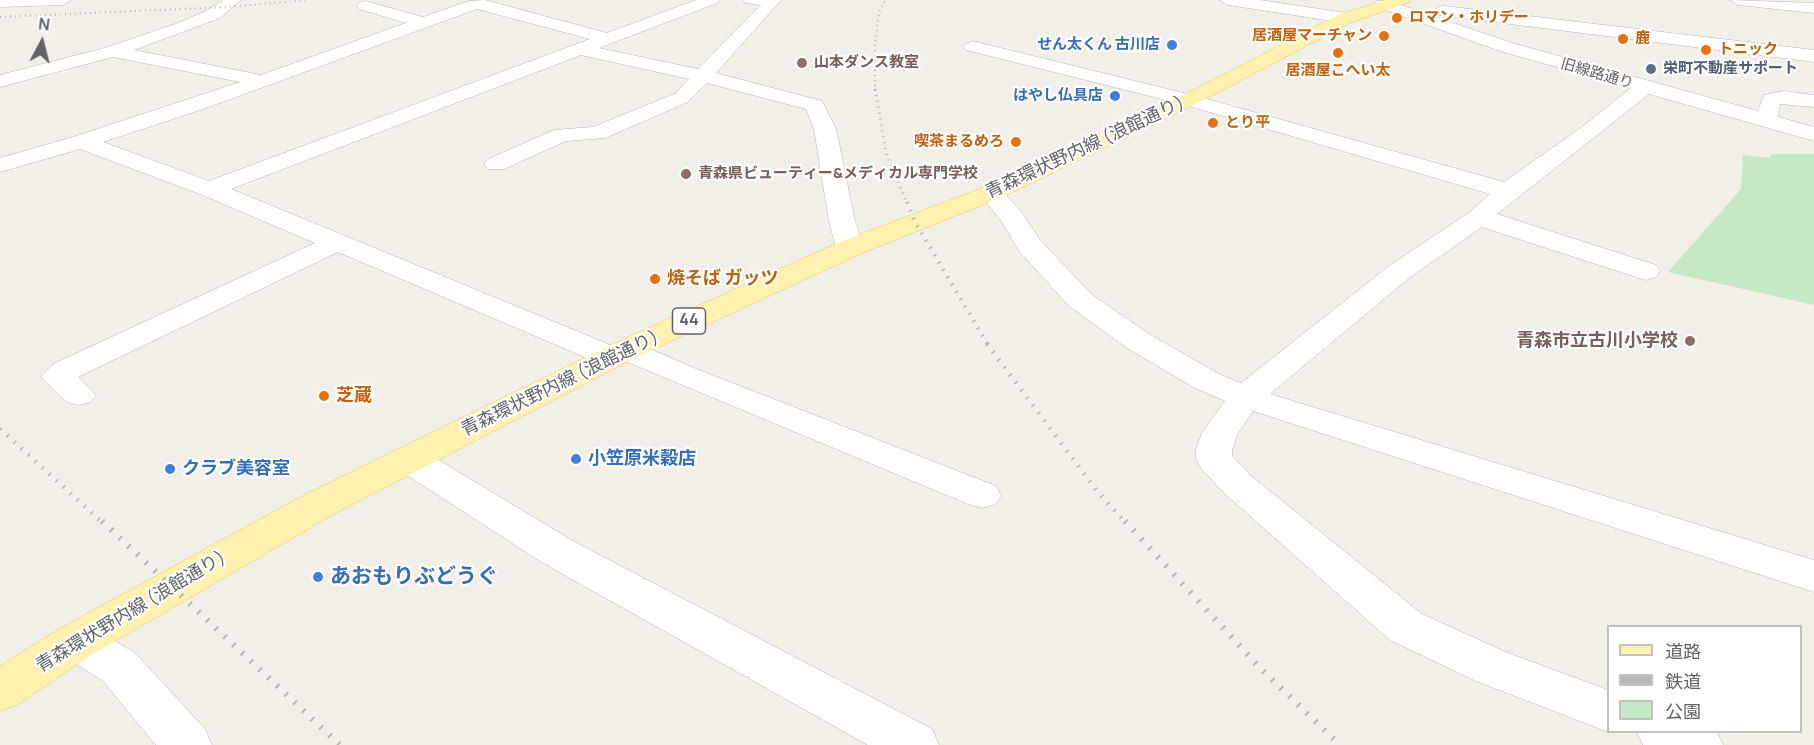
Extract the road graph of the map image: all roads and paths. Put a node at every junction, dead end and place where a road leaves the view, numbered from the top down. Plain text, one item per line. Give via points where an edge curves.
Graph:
1 (63, 0) edge
2 (233, 0) edge
3 (711, 0) edge
4 (751, 0) edge
5 (775, 0) edge
6 (1228, 0) edge
7 (1738, 0) edge
8 (0, 2) edge
9 (364, 6) dead end
10 (1375, 6) edge
11 (1814, 8) edge
12 (424, 23) junction
13 (605, 38) junction
14 (972, 46) dead end
15 (576, 49) junction
16 (114, 51) junction
17 (1814, 56) edge
18 (704, 76) junction
19 (4, 77) edge
20 (262, 81) junction
21 (1644, 88) junction
22 (1189, 100) junction
23 (1814, 100) edge
24 (1766, 121) junction
25 (1814, 134) edge
26 (81, 142) junction
27 (496, 164) dead end
28 (0, 165) edge
29 (209, 189) junction
30 (1508, 191) junction
31 (991, 193) junction
32 (1479, 217) junction
33 (338, 242) junction
34 (850, 248) junction
35 (1646, 271) dead end
36 (619, 354) junction
37 (79, 395) dead end
38 (1245, 397) junction
39 (409, 459) junction
40 (982, 495) dead end
41 (1814, 576) edge
42 (77, 642) junction
43 (0, 691) edge
44 (1607, 711) edge
45 (1665, 733) edge
46 (187, 745) edge
47 (914, 745) edge
48 (1698, 745) edge

1 - 8 street
2 - 16 street via 194,22
3 - 13 street
4 - 5 street
5 - 18 street
6 - 10 street
7 - 11 street
9 - 12 street
10 - 17 street
10 - 21 street, 旧線路通り
10 - 22 main road, 青森環状野内線 (浪館通り) / 44
12 - 13 street via 483,4
12 - 20 street
13 - 15 street
14 - 22 street
15 - 18 street
15 - 29 street
16 - 19 street
16 - 20 street
18 - 27 street via 681,98 597,133 562,135
18 - 34 street via 817,107
20 - 26 street
21 - 24 street, 旧線路通り
21 - 30 street
22 - 30 street
22 - 31 main road, 青森環状野内線 (浪館通り) / 44
23 - 24 street via 1771,99
24 - 25 street, 旧線路通り
26 - 28 street
26 - 29 street
29 - 33 street
30 - 32 street
31 - 34 main road, 青森環状野内線 (浪館通り) / 44
31 - 38 street via 1034,251 1080,300 1165,357
32 - 35 street
32 - 38 street via 1399,272
33 - 36 street
33 - 37 street via 65,371 58,377
34 - 36 main road, 青森環状野内線 (浪館通り) / 44
36 - 39 main road, 青森環状野内線 (浪館通り) / 44
36 - 40 street via 682,375
38 - 41 street
38 - 44 street via 1220,433 1214,450 1214,459 1237,484 1406,627 1492,668
39 - 42 main road, 青森環状野内線 (浪館通り) / 44 via 310,509
39 - 47 street via 558,552
42 - 43 main road, 青森環状野内線 (浪館通り) / 44
42 - 46 street via 120,667
45 - 48 street

